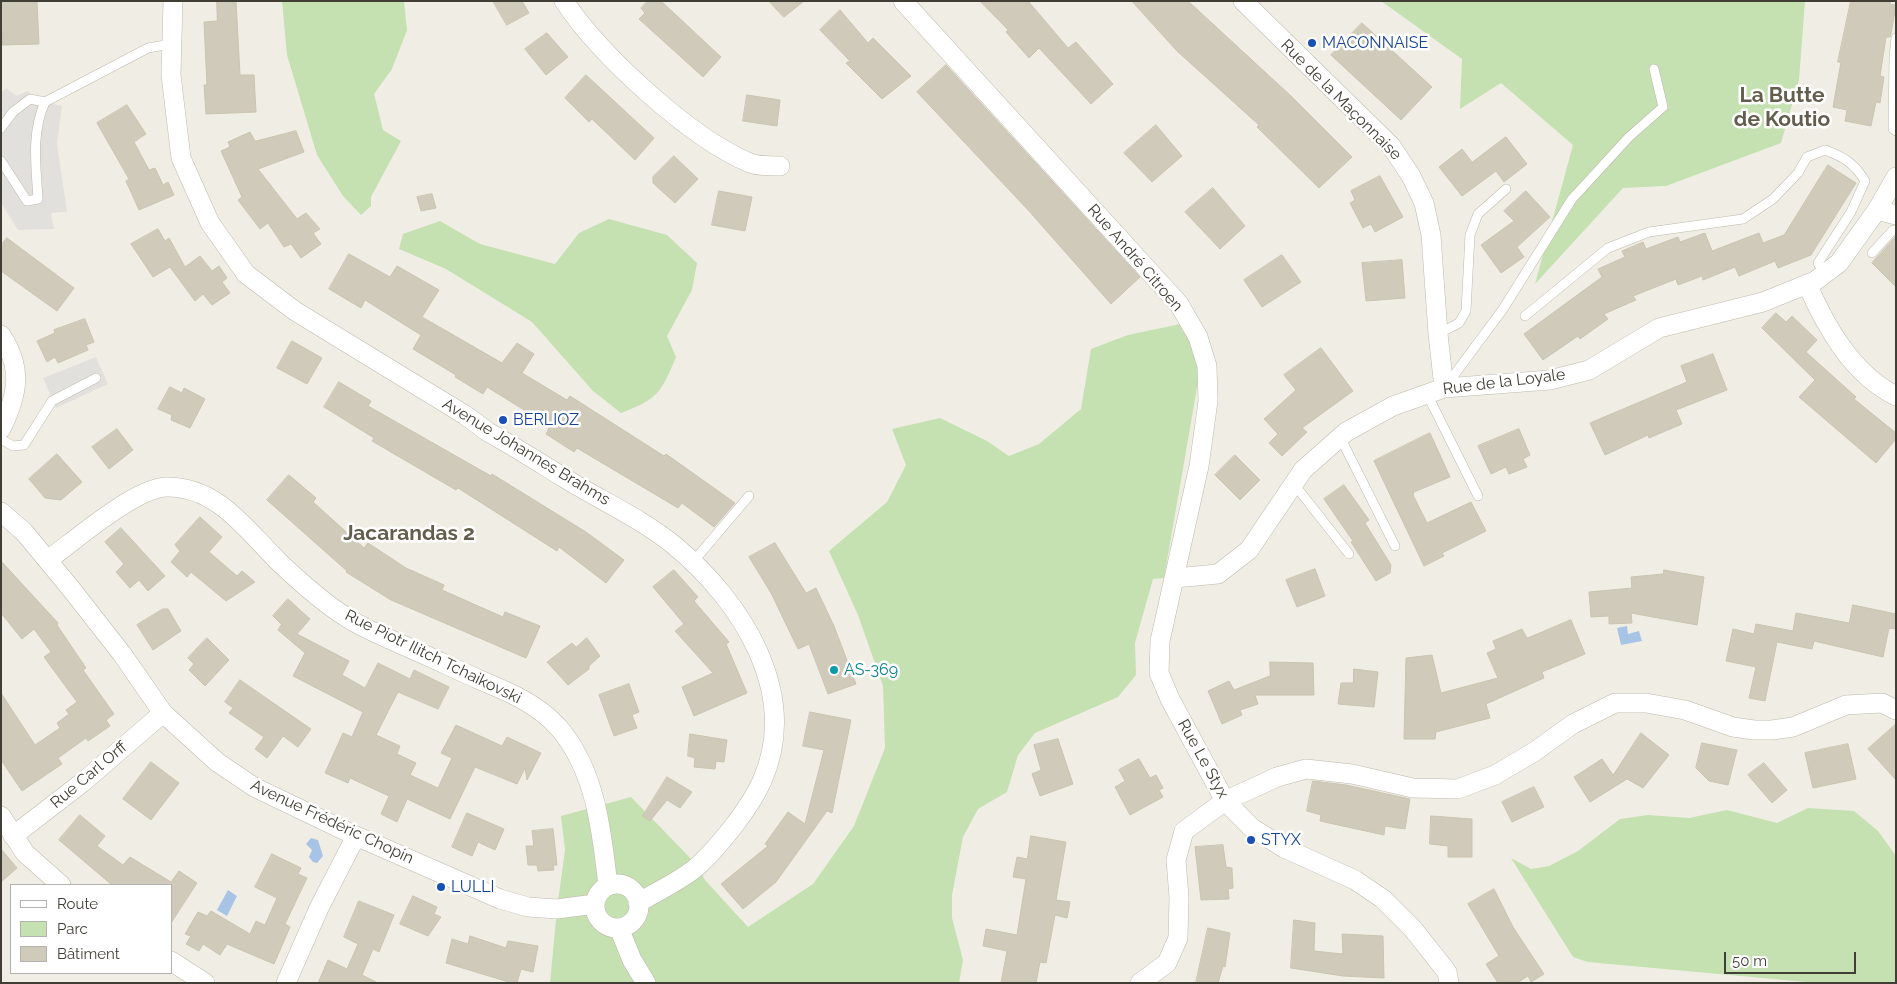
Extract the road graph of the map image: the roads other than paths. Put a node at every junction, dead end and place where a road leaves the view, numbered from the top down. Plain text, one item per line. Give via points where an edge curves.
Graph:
1 (173, 1) edge
2 (564, 1) edge
3 (903, 1) edge
4 (1243, 1) edge
5 (1896, 38) edge
6 (171, 44) junction
7 (1654, 69) dead end
8 (45, 102) junction
9 (1, 128) edge
10 (1896, 131) edge
11 (1, 161) edge
12 (780, 166) dead end
13 (1896, 177) edge
14 (1506, 189) dead end
15 (1877, 210) junction
16 (1896, 215) edge
17 (1896, 230) edge
18 (1872, 253) dead end
19 (1824, 274) junction
20 (1807, 284) junction
21 (1525, 316) dead end
22 (1438, 334) junction
23 (1, 335) edge
24 (96, 378) dead end
25 (1435, 391) junction
26 (1896, 396) edge
27 (1, 429) edge
28 (1340, 437) junction
29 (1, 439) edge
30 (1294, 484) junction
31 (749, 496) dead end
32 (1478, 496) dead end
33 (1, 512) edge
34 (1395, 546) dead end
35 (1349, 554) dead end
36 (48, 560) junction
37 (693, 562) junction
38 (1175, 578) junction
39 (1896, 710) edge
40 (163, 713) junction
41 (1225, 801) junction
42 (1, 816) edge
43 (13, 836) junction
44 (356, 836) junction
45 (60, 884) edge
46 (608, 886) junction
47 (638, 903) junction
48 (595, 904) junction
49 (619, 928) junction
50 (172, 963) edge
51 (205, 983) edge
52 (286, 983) edge
53 (646, 983) edge
54 (1140, 983) edge
55 (1449, 983) edge

1 - 6 street, Avenue Johannes Brahms
2 - 12 street via 633,79 680,119 729,153 752,164
3 - 38 street, Rue André Citroen via 1179,304 1198,337 1207,366 1208,401
4 - 22 street, Rue de la Maçonnaise via 1391,146 1403,162 1424,203 1431,234
5 - 10 lane
6 - 8 lane via 148,48
6 - 37 street, Avenue Johannes Brahms via 171,75 182,158 210,224 246,274 295,312 656,531
7 - 25 lane via 1664,107 1629,137 1572,199 1503,309
8 - 9 lane via 30,99 13,112
8 - 11 lane via 38,118 35,146 38,199 27,200
13 - 15 street, Rue de la Loyale
14 - 22 lane via 1478,214 1470,235 1466,312 1459,323
15 - 16 street
15 - 19 street, Rue de la Loyale via 1839,263
17 - 18 lane
19 - 20 street, Rue de la Loyale
19 - 21 lane via 1818,263 1851,212 1865,181 1846,158 1825,150 1807,157 1798,173 1772,199 1743,219 1649,232 1608,248
20 - 25 street, Rue de la Loyale via 1764,302 1659,328 1589,370 1550,380
20 - 26 street via 1820,314 1857,367
22 - 25 street, Rue de la Maçonnaise
23 - 27 street via 11,350 17,383
24 - 29 lane via 52,401 24,445 14,446
25 - 28 street, Rue de la Loyale via 1393,406
25 - 32 lane
28 - 30 street, Rue de la Loyale via 1303,470
28 - 34 lane
30 - 35 lane
30 - 38 street, Rue de la Loyale via 1249,550 1218,574
31 - 37 lane
33 - 36 street, Avenue Frédéric Chopin
36 - 40 street, Avenue Frédéric Chopin via 122,654
36 - 46 street, Rue Piotr Ilitch Tchaikovski via 148,491 166,487 188,490 227,508 293,575 346,617 507,691 536,707 559,728 587,776 596,808
37 - 47 street, Avenue Johannes Brahms via 708,576 757,647 767,672 776,721 763,780 728,830 698,866
38 - 41 street, Rue Le Styx via 1160,641 1159,673
39 - 41 street via 1882,703 1846,705 1793,727 1754,730 1733,727 1685,710 1646,703 1615,702 1573,724 1495,776 1458,789 1413,788 1352,774 1306,769 1277,777
40 - 43 street, Rue Carl Orff via 83,782
40 - 44 street, Avenue Frédéric Chopin via 216,762 264,793
41 - 54 street via 1184,831 1176,860 1178,938 1167,963
41 - 55 street, Rue Le Styx via 1252,828 1284,848 1355,880 1383,899 1414,929 1447,972
42 - 43 street
43 - 45 street via 25,853
44 - 48 street, Avenue Frédéric Chopin via 500,899 528,907 557,909
44 - 52 street
46 - 47 street via 628,887
46 - 48 street via 599,893
47 - 49 street via 636,917
48 - 49 street via 601,922
49 - 53 street
50 - 51 street

